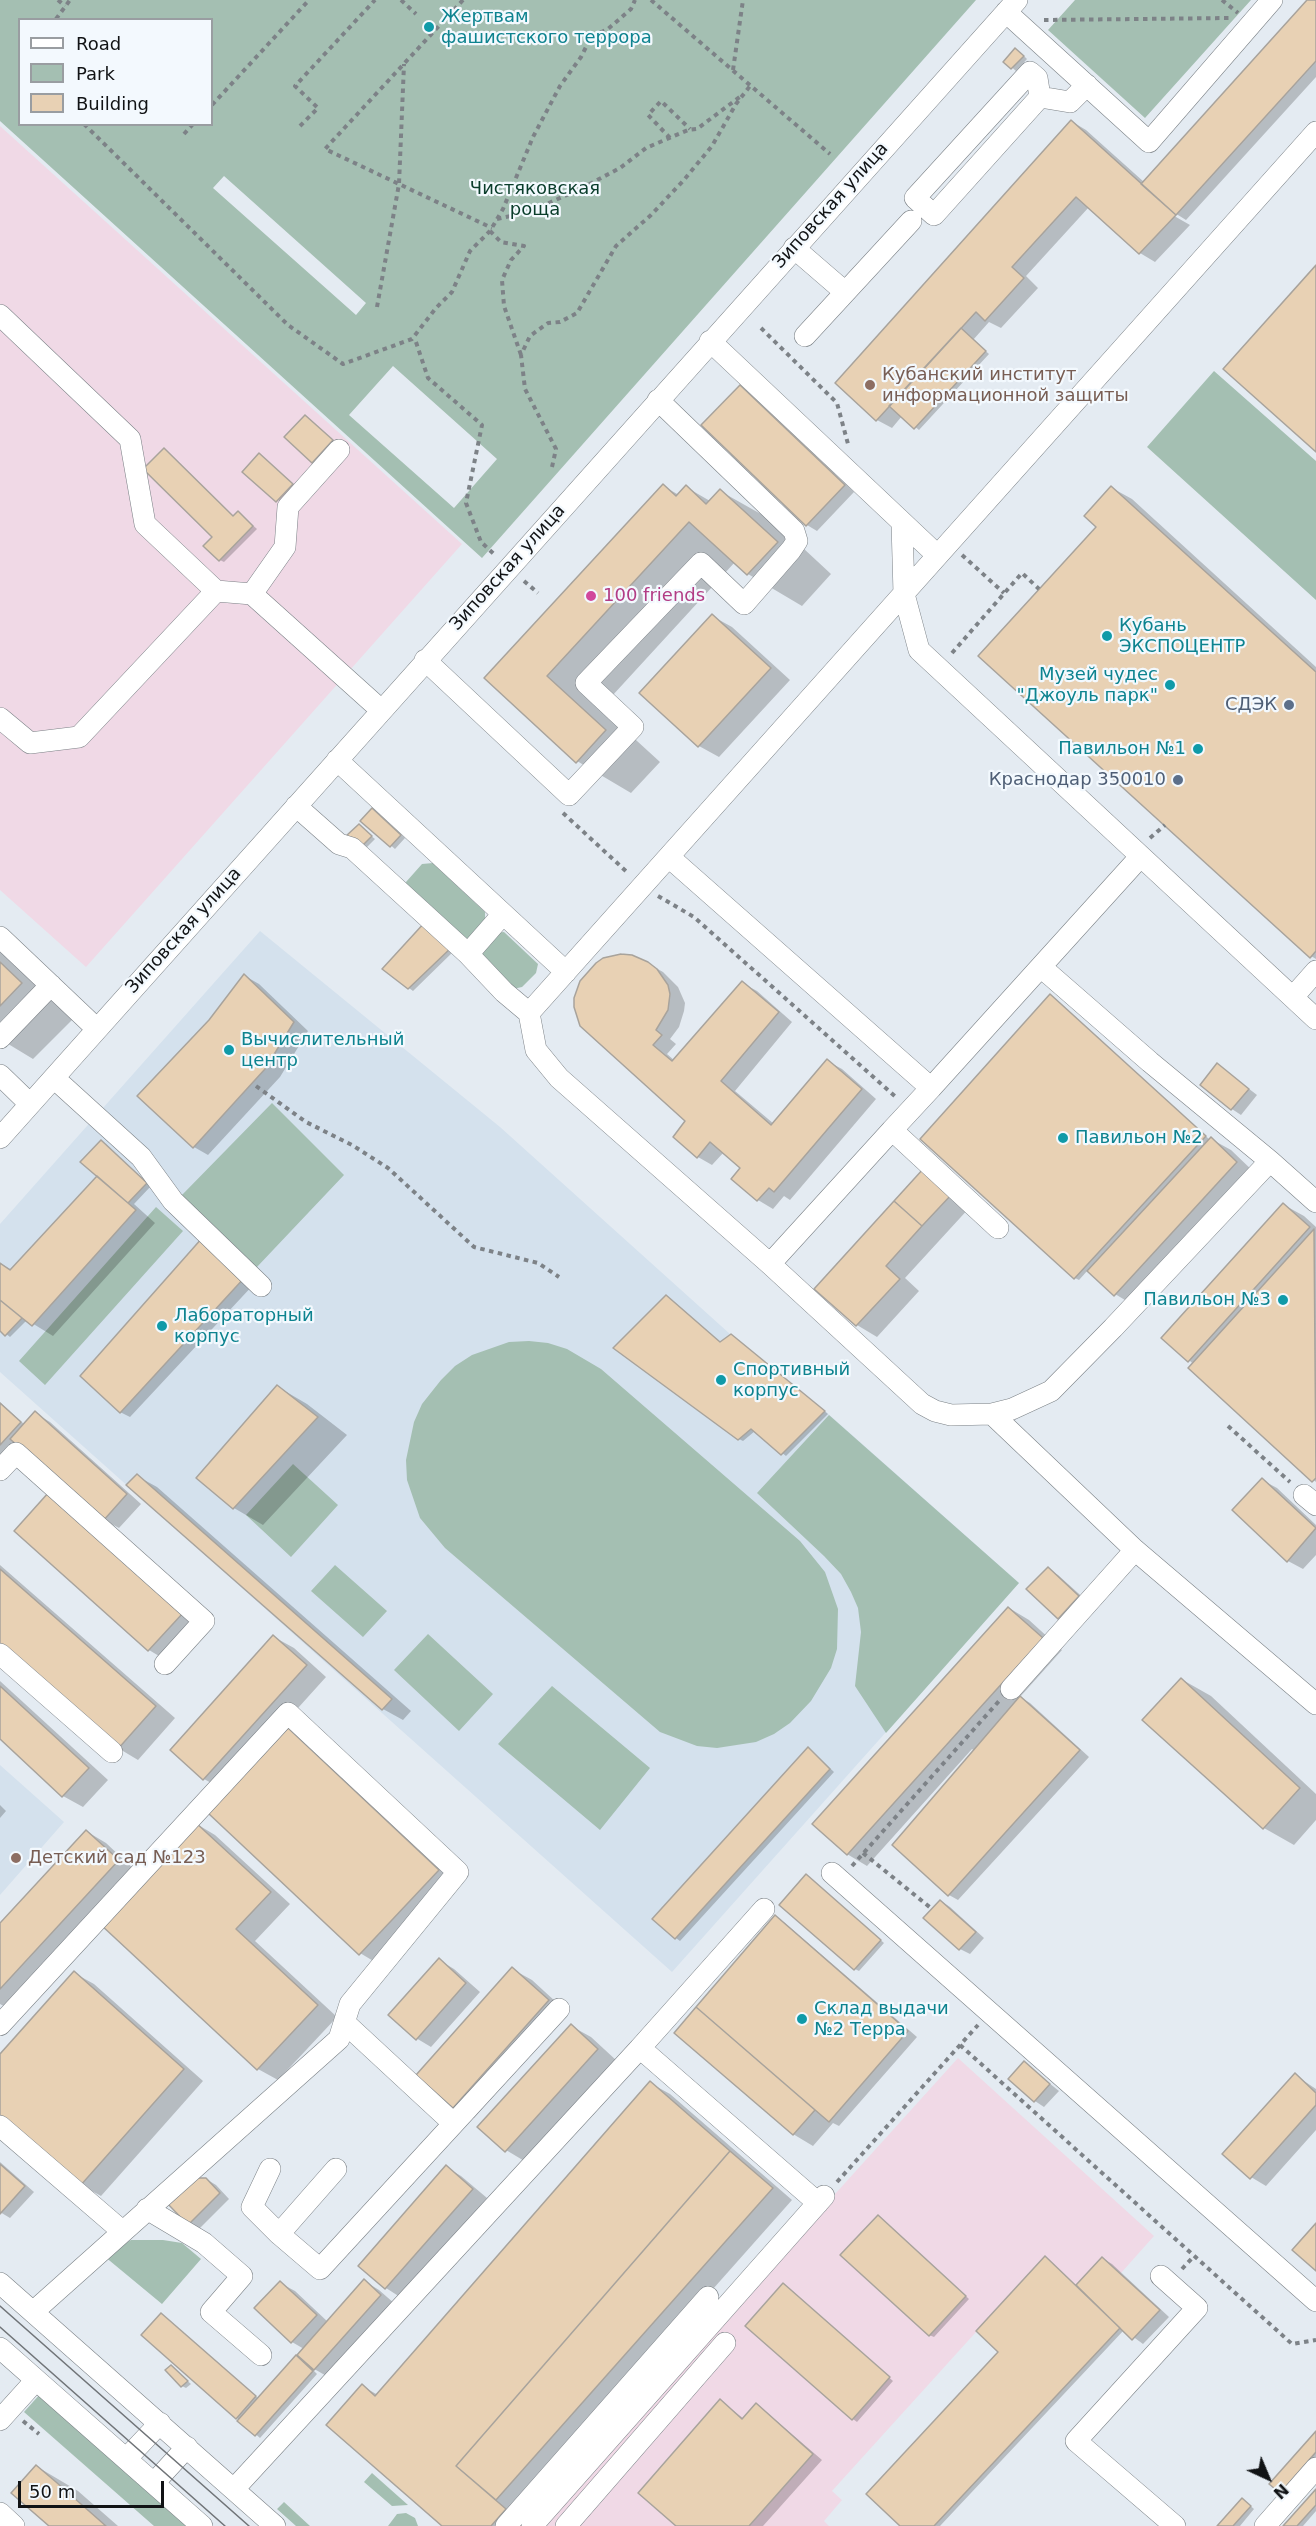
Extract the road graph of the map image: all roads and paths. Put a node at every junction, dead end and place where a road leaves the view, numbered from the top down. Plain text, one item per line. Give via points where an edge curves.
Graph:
1 (58, 0) edge
2 (70, 0) edge
3 (309, 0) edge
4 (375, 0) edge
5 (400, 0) edge
6 (463, 0) edge
7 (635, 0) edge
8 (651, 0) edge
9 (744, 0) edge
10 (1222, 0) edge
11 (1272, 0) edge
12 (65, 6) junction
13 (1011, 6) edge
14 (416, 14) dead end
15 (57, 18) edge
16 (1040, 20) dead end
17 (405, 63) junction
18 (733, 71) junction
19 (1087, 85) junction
20 (750, 86) junction
21 (745, 94) junction
22 (1040, 97) junction
23 (213, 104) edge
24 (86, 126) edge
25 (191, 126) edge
26 (300, 126) dead end
27 (691, 129) junction
28 (1316, 132) edge
29 (184, 135) dead end
30 (670, 138) junction
31 (830, 154) dead end
32 (399, 184) junction
33 (497, 219) junction
34 (911, 221) dead end
35 (491, 229) junction
36 (794, 248) junction
37 (845, 292) junction
38 (377, 307) dead end
39 (0, 315) edge
40 (761, 328) dead end
41 (805, 336) dead end
42 (710, 340) junction
43 (416, 342) dead end
44 (521, 355) junction
45 (658, 400) junction
46 (339, 450) dead end
47 (850, 452) dead end
48 (552, 467) dead end
49 (902, 523) junction
50 (481, 543) dead end
51 (943, 549) junction
52 (1039, 589) dead end
53 (216, 591) junction
54 (1004, 593) junction
55 (252, 594) junction
56 (904, 594) junction
57 (425, 660) junction
58 (960, 660) dead end
59 (381, 710) junction
60 (0, 718) edge
61 (337, 760) junction
62 (296, 806) junction
63 (558, 808) dead end
64 (1164, 825) dead end
65 (1143, 831) dead end
66 (1146, 853) junction
67 (669, 856) junction
68 (642, 887) junction
69 (503, 914) junction
70 (0, 937) edge
71 (468, 954) junction
72 (1041, 967) junction
73 (1316, 971) edge
74 (566, 972) junction
75 (51, 986) junction
76 (1293, 997) junction
77 (529, 1013) junction
78 (1316, 1018) edge
79 (97, 1029) junction
80 (0, 1038) edge
81 (0, 1075) edge
82 (54, 1078) junction
83 (256, 1086) dead end
84 (931, 1088) junction
85 (30, 1104) junction
86 (911, 1110) junction
87 (892, 1130) junction
88 (0, 1138) edge
89 (1270, 1161) junction
90 (1316, 1202) edge
91 (998, 1228) dead end
92 (770, 1264) junction
93 (559, 1277) dead end
94 (261, 1286) dead end
95 (992, 1414) junction
96 (1228, 1426) dead end
97 (0, 1470) edge
98 (1310, 1500) edge
99 (1134, 1550) junction
100 (0, 1654) edge
101 (165, 1664) dead end
102 (1011, 1689) joint
103 (1316, 1704) edge
104 (112, 1752) dead end
105 (863, 1853) junction
106 (836, 1876) joint
107 (932, 1908) dead end
108 (764, 1909) dead end
109 (559, 2009) dead end
110 (989, 2012) junction
111 (345, 2023) junction
112 (0, 2025) edge
113 (960, 2045) junction
114 (640, 2048) junction
115 (453, 2123) junction
116 (0, 2126) edge
117 (270, 2169) dead end
118 (336, 2169) dead end
119 (821, 2200) junction
120 (147, 2209) junction
121 (122, 2231) junction
122 (279, 2234) junction
123 (1161, 2276) dead end
124 (0, 2283) edge
125 (708, 2296) dead end
126 (1316, 2301) edge
127 (33, 2312) junction
128 (1316, 2340) edge
129 (725, 2343) dead end
130 (0, 2348) edge
131 (261, 2355) dead end
132 (36, 2380) junction
133 (0, 2420) edge
134 (160, 2423) junction
135 (187, 2447) junction
136 (126, 2459) junction
137 (1316, 2468) edge
138 (154, 2483) junction
139 (234, 2489) junction
140 (0, 2513) edge
141 (14, 2526) edge
142 (202, 2526) edge
143 (275, 2526) edge
144 (506, 2526) edge
145 (532, 2526) edge
146 (566, 2526) edge
147 (1175, 2526) edge
148 (1265, 2526) edge

1 - 12 path
2 - 12 path
3 - 23 path
4 - 26 path via 295,86 318,108
5 - 14 path
6 - 17 path
7 - 33 path via 631,9 608,29 591,37 560,86
8 - 18 path
9 - 18 path
10 - 16 path via 1243,18
11 - 19 street via 1149,142
12 - 15 path
13 - 19 street
13 - 36 street, Зиповская улица
17 - 32 path
17 - 32 path via 325,149
18 - 20 path
19 - 22 street via 1070,102
20 - 21 path
20 - 31 path
21 - 27 path via 697,129
21 - 44 path via 690,172 616,246 577,313 548,323 530,336
22 - 22 street via 1036,78 1030,72 915,198 934,215
24 - 35 path via 288,325 343,364 412,339 452,292 470,251
25 - 29 path
27 - 30 path
27 - 30 path via 661,101 648,116
28 - 51 street
30 - 33 path via 646,148 620,168 529,213
32 - 35 path
32 - 38 path
33 - 35 path
34 - 37 street
35 - 44 path via 501,242 524,246 511,260 502,280 504,306
36 - 37 street
36 - 42 street, Зиповская улица
37 - 41 street
39 - 53 street via 130,440 145,524
40 - 47 path via 837,403
42 - 45 street, Зиповская улица
42 - 49 street
43 - 50 path via 428,378 482,425 466,503
44 - 48 path via 525,389 556,449
45 - 57 street, Зиповская улица
45 - 57 street via 794,531 796,541 791,550 744,604 701,563 586,683 633,727 569,795
46 - 55 street via 288,507 285,547
49 - 51 street
49 - 56 street
51 - 54 path
51 - 56 street
52 - 54 path via 1022,573
53 - 55 street
53 - 60 street via 79,737 30,742
54 - 58 path via 951,652
55 - 59 street
56 - 66 street via 919,651
56 - 67 street
57 - 59 street, Зиповская улица
59 - 61 street, Зиповская улица
61 - 62 street, Зиповская улица
61 - 69 street
62 - 71 street via 339,844 352,848
62 - 79 street, Зиповская улица
63 - 68 path
64 - 66 path
65 - 66 path
66 - 72 street
66 - 76 street
67 - 68 street
67 - 84 street
68 - 74 street
68 - 86 path via 694,917
69 - 71 street
69 - 74 street
70 - 75 street
71 - 77 street
72 - 84 street
72 - 89 street
73 - 76 street
74 - 77 street
75 - 79 street
75 - 80 street
76 - 78 street
77 - 92 street via 536,1050 559,1078
79 - 82 street, Зиповская улица
81 - 85 street
82 - 85 street, Зиповская улица
82 - 94 street via 141,1157 173,1201
83 - 93 path via 306,1122 388,1168 474,1247 538,1263
84 - 86 street
85 - 88 street, Зиповская улица
86 - 87 street
87 - 91 street
87 - 92 street
89 - 90 street
89 - 95 street via 1051,1391
92 - 95 street via 922,1404 951,1415
95 - 99 street
96 - 98 path
97 - 101 street via 16,1453 204,1621
99 - 102 street
99 - 103 street
100 - 104 street
102 - 105 path
105 - 106 path
105 - 107 path
106 - 110 street
108 - 114 street
109 - 115 street
110 - 113 path
110 - 126 street
111 - 112 street via 351,2004 458,1872 288,1713
111 - 115 street
111 - 120 street via 339,2038
113 - 119 path
113 - 128 path via 1292,2344
114 - 119 street
114 - 139 street
115 - 122 street via 320,2269
116 - 121 street
117 - 122 street via 252,2207
118 - 122 street
119 - 145 street
120 - 121 street
120 - 131 street via 204,2243 242,2276 211,2312
121 - 127 street
123 - 147 street via 1197,2308 1076,2441
124 - 127 street
125 - 144 street
127 - 134 street
129 - 146 street
130 - 132 street
132 - 133 street
132 - 136 street
134 - 135 street
134 - 136 street
135 - 138 street
135 - 139 street
136 - 138 street
137 - 148 street
138 - 142 street
139 - 143 street
140 - 141 street

